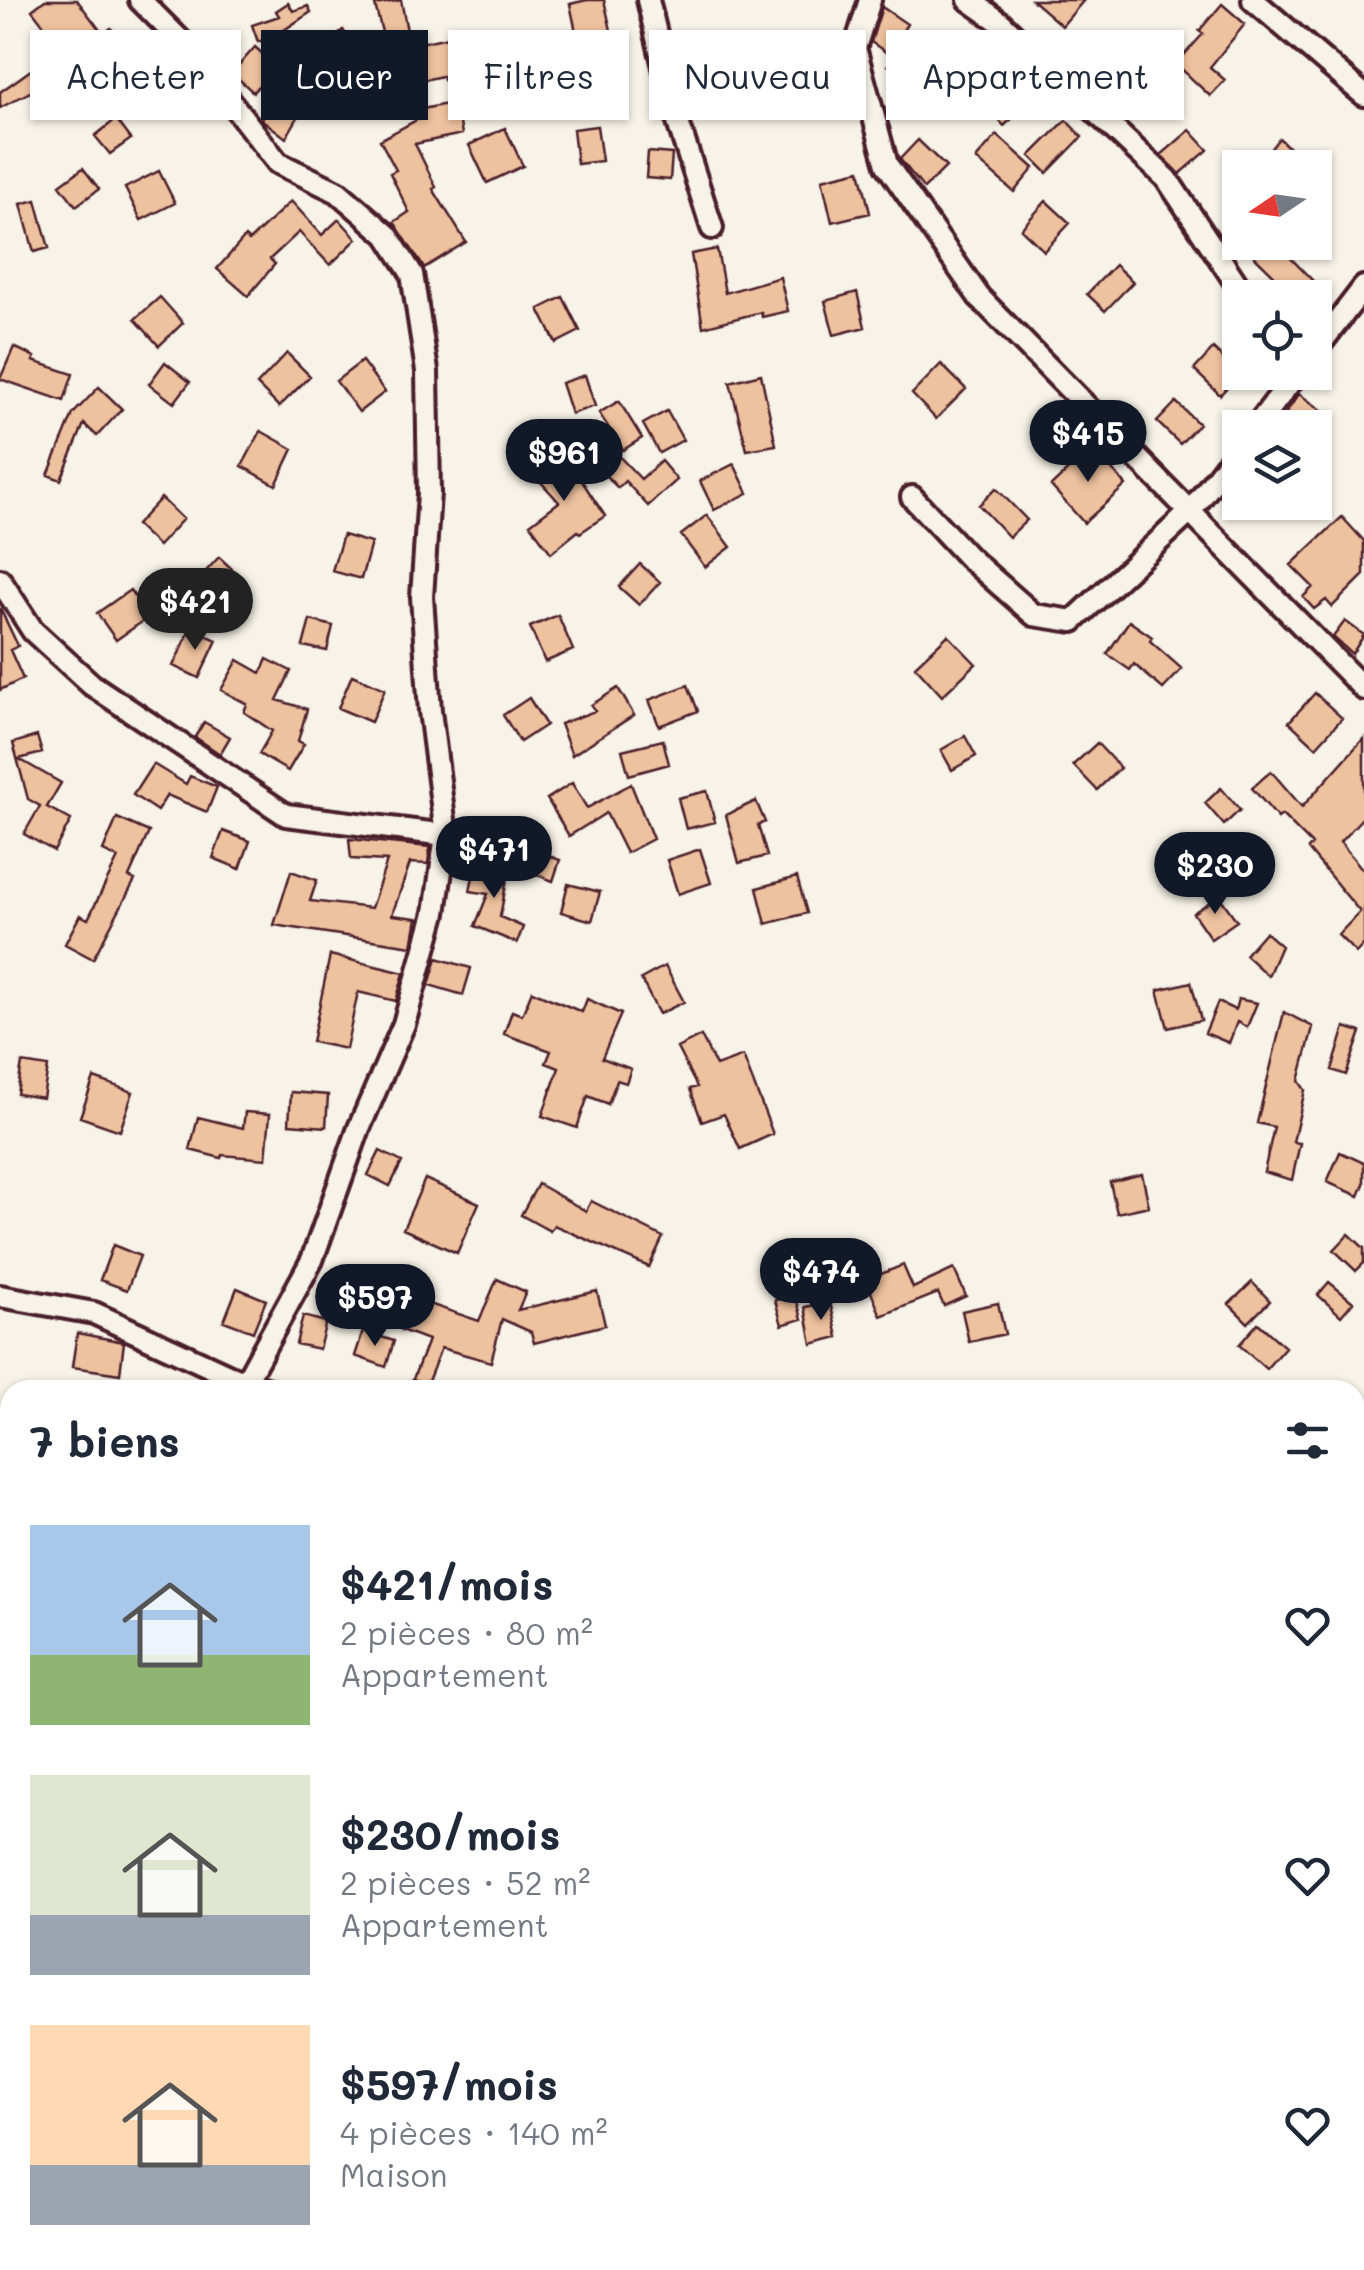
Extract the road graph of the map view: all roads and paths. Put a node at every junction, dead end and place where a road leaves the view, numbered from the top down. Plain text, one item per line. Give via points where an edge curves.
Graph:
1 (140, 0) edge
2 (648, 0) edge
3 (870, 0) edge
4 (969, 0) edge
5 (1253, 0) edge
6 (1364, 95) edge
7 (712, 228) dead end
8 (1234, 280) edge
9 (1364, 287) edge
10 (1332, 328) edge
11 (1284, 390) edge
12 (1269, 410) edge
13 (1222, 470) edge
14 (912, 497) dead end
15 (1190, 512) junction
16 (0, 580) edge
17 (1364, 689) edge
18 (446, 835) junction
19 (0, 1296) edge
20 (229, 1380) edge
21 (247, 1380) edge

1 - 18 street via 191,51 278,163 338,192 387,235 412,274 427,371 422,597
2 - 7 street
3 - 15 street via 855,48 887,164 979,296
4 - 8 street via 1167,178
5 - 6 street
9 - 10 street
11 - 12 street
13 - 15 street
14 - 15 street via 1034,615 1073,620
15 - 17 street
16 - 18 street via 33,631 92,685 286,815
18 - 21 street via 435,913 404,1024 358,1128 312,1260
19 - 20 street via 94,1313

